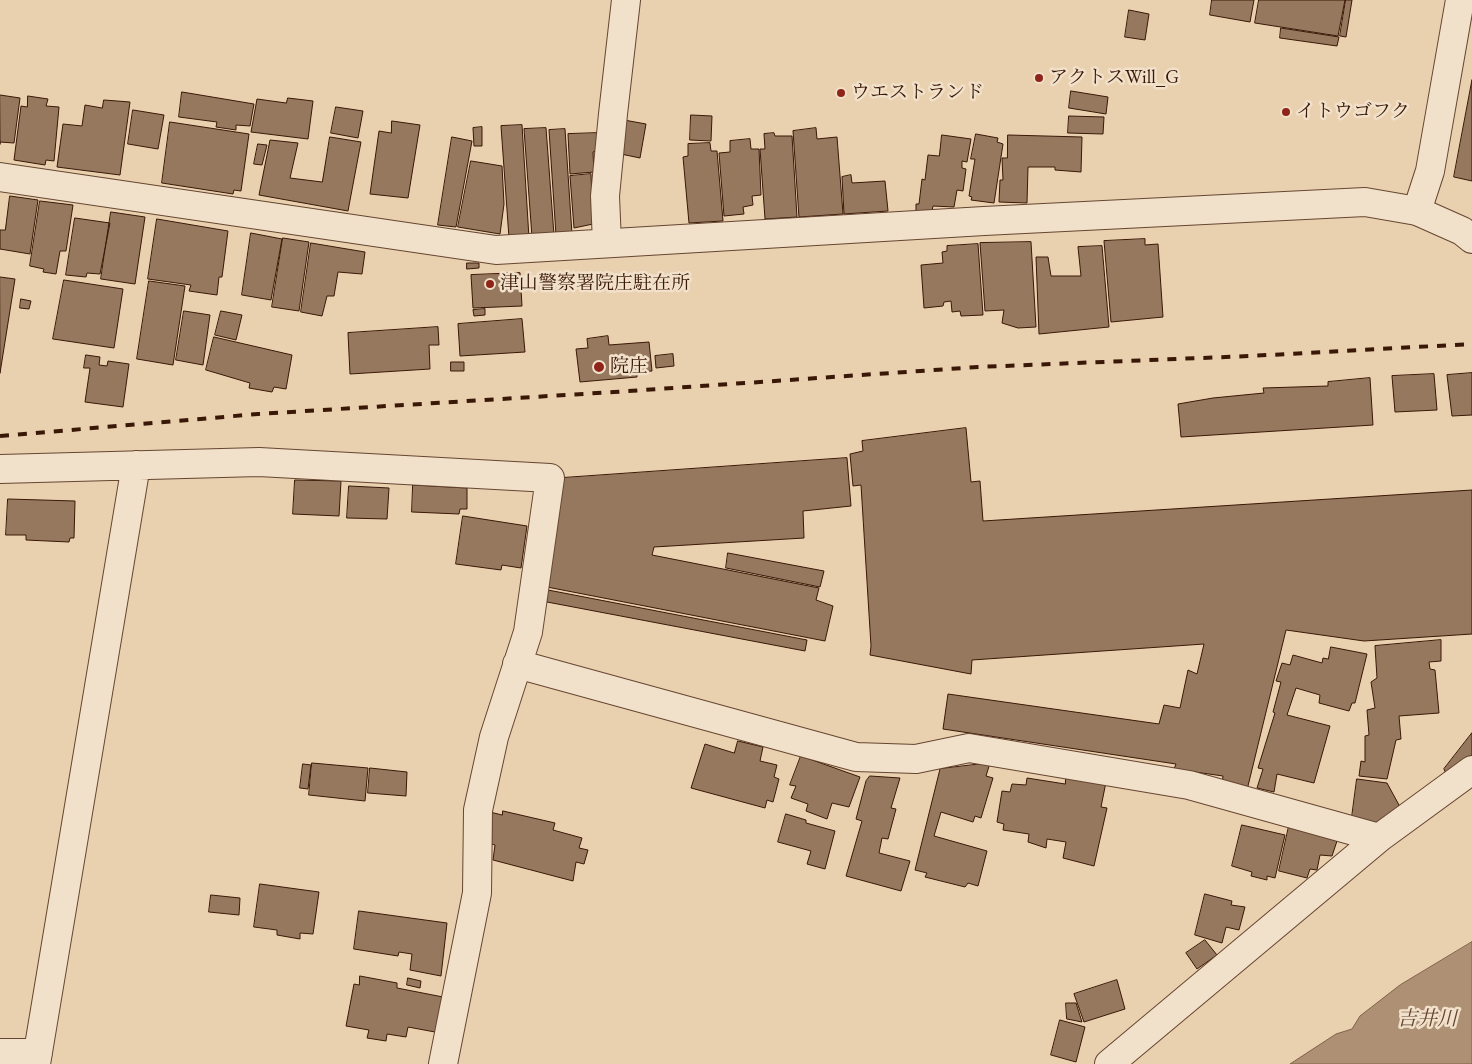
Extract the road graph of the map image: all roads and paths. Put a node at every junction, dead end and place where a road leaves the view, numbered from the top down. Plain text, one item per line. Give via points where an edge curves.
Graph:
1 (626, 0) edge
2 (1460, 0) edge
3 (0, 177) edge
4 (1417, 211) junction
5 (1472, 239) edge
6 (607, 243) junction
7 (136, 465) junction
8 (0, 469) edge
9 (517, 664) junction
10 (1472, 770) edge
11 (1378, 838) junction
12 (0, 1053) edge
13 (37, 1059) edge
14 (443, 1064) edge
15 (1108, 1064) edge

1 - 6 street via 605,196
2 - 4 street via 1430,171
3 - 6 street via 496,250
4 - 5 street via 1462,231
4 - 6 street via 1365,202 984,220
7 - 8 street
7 - 9 street via 259,462 550,478 528,632
7 - 13 street
9 - 11 street via 856,757 916,759 969,748 1189,784
9 - 14 street via 494,737 478,810 477,893
10 - 11 street
11 - 15 street
12 - 13 street

